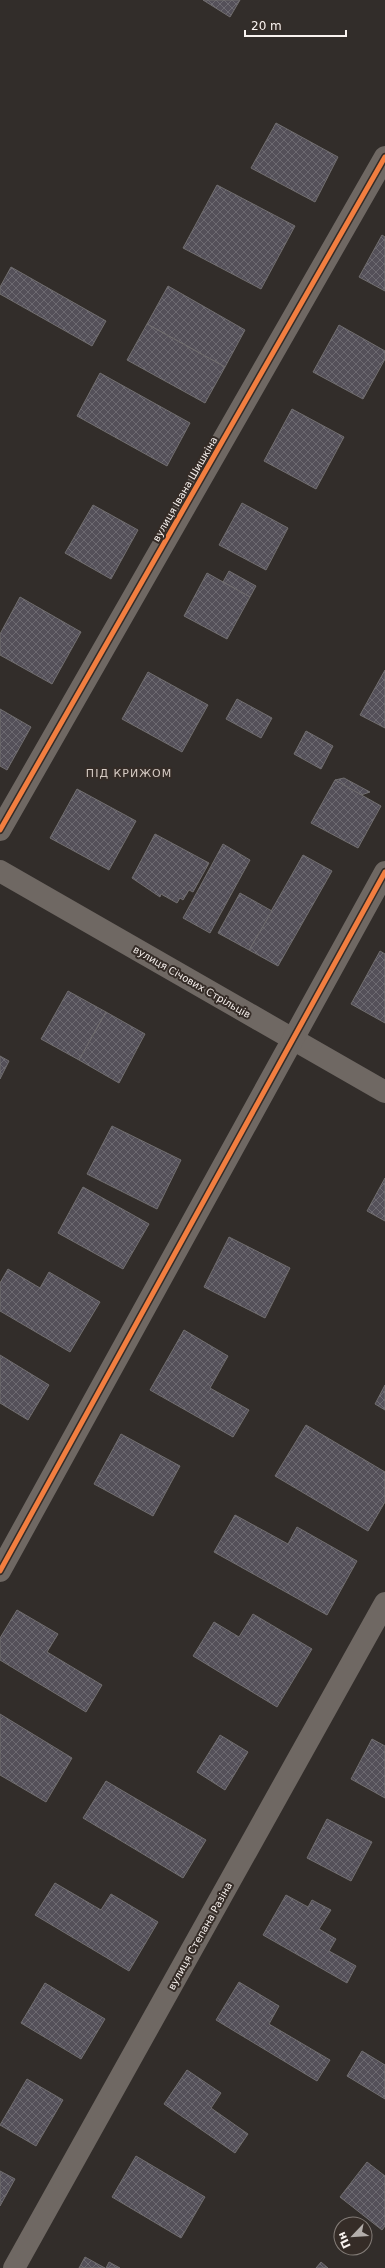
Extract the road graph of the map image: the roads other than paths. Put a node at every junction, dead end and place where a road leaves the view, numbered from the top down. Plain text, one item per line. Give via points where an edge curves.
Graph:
1 (385, 157) edge
2 (0, 830) edge
3 (0, 871) edge
4 (385, 872) edge
5 (291, 1040) junction
6 (385, 1092) edge
7 (0, 1571) edge
8 (385, 1603) edge
9 (14, 2268) edge

1 - 2 street, вулиця Івана Шишкіна
3 - 5 street, вулиця Січових Стрільців
4 - 5 street
5 - 6 street, вулиця Січових Стрільців
5 - 7 street
8 - 9 street, вулиця Степана Разіна

